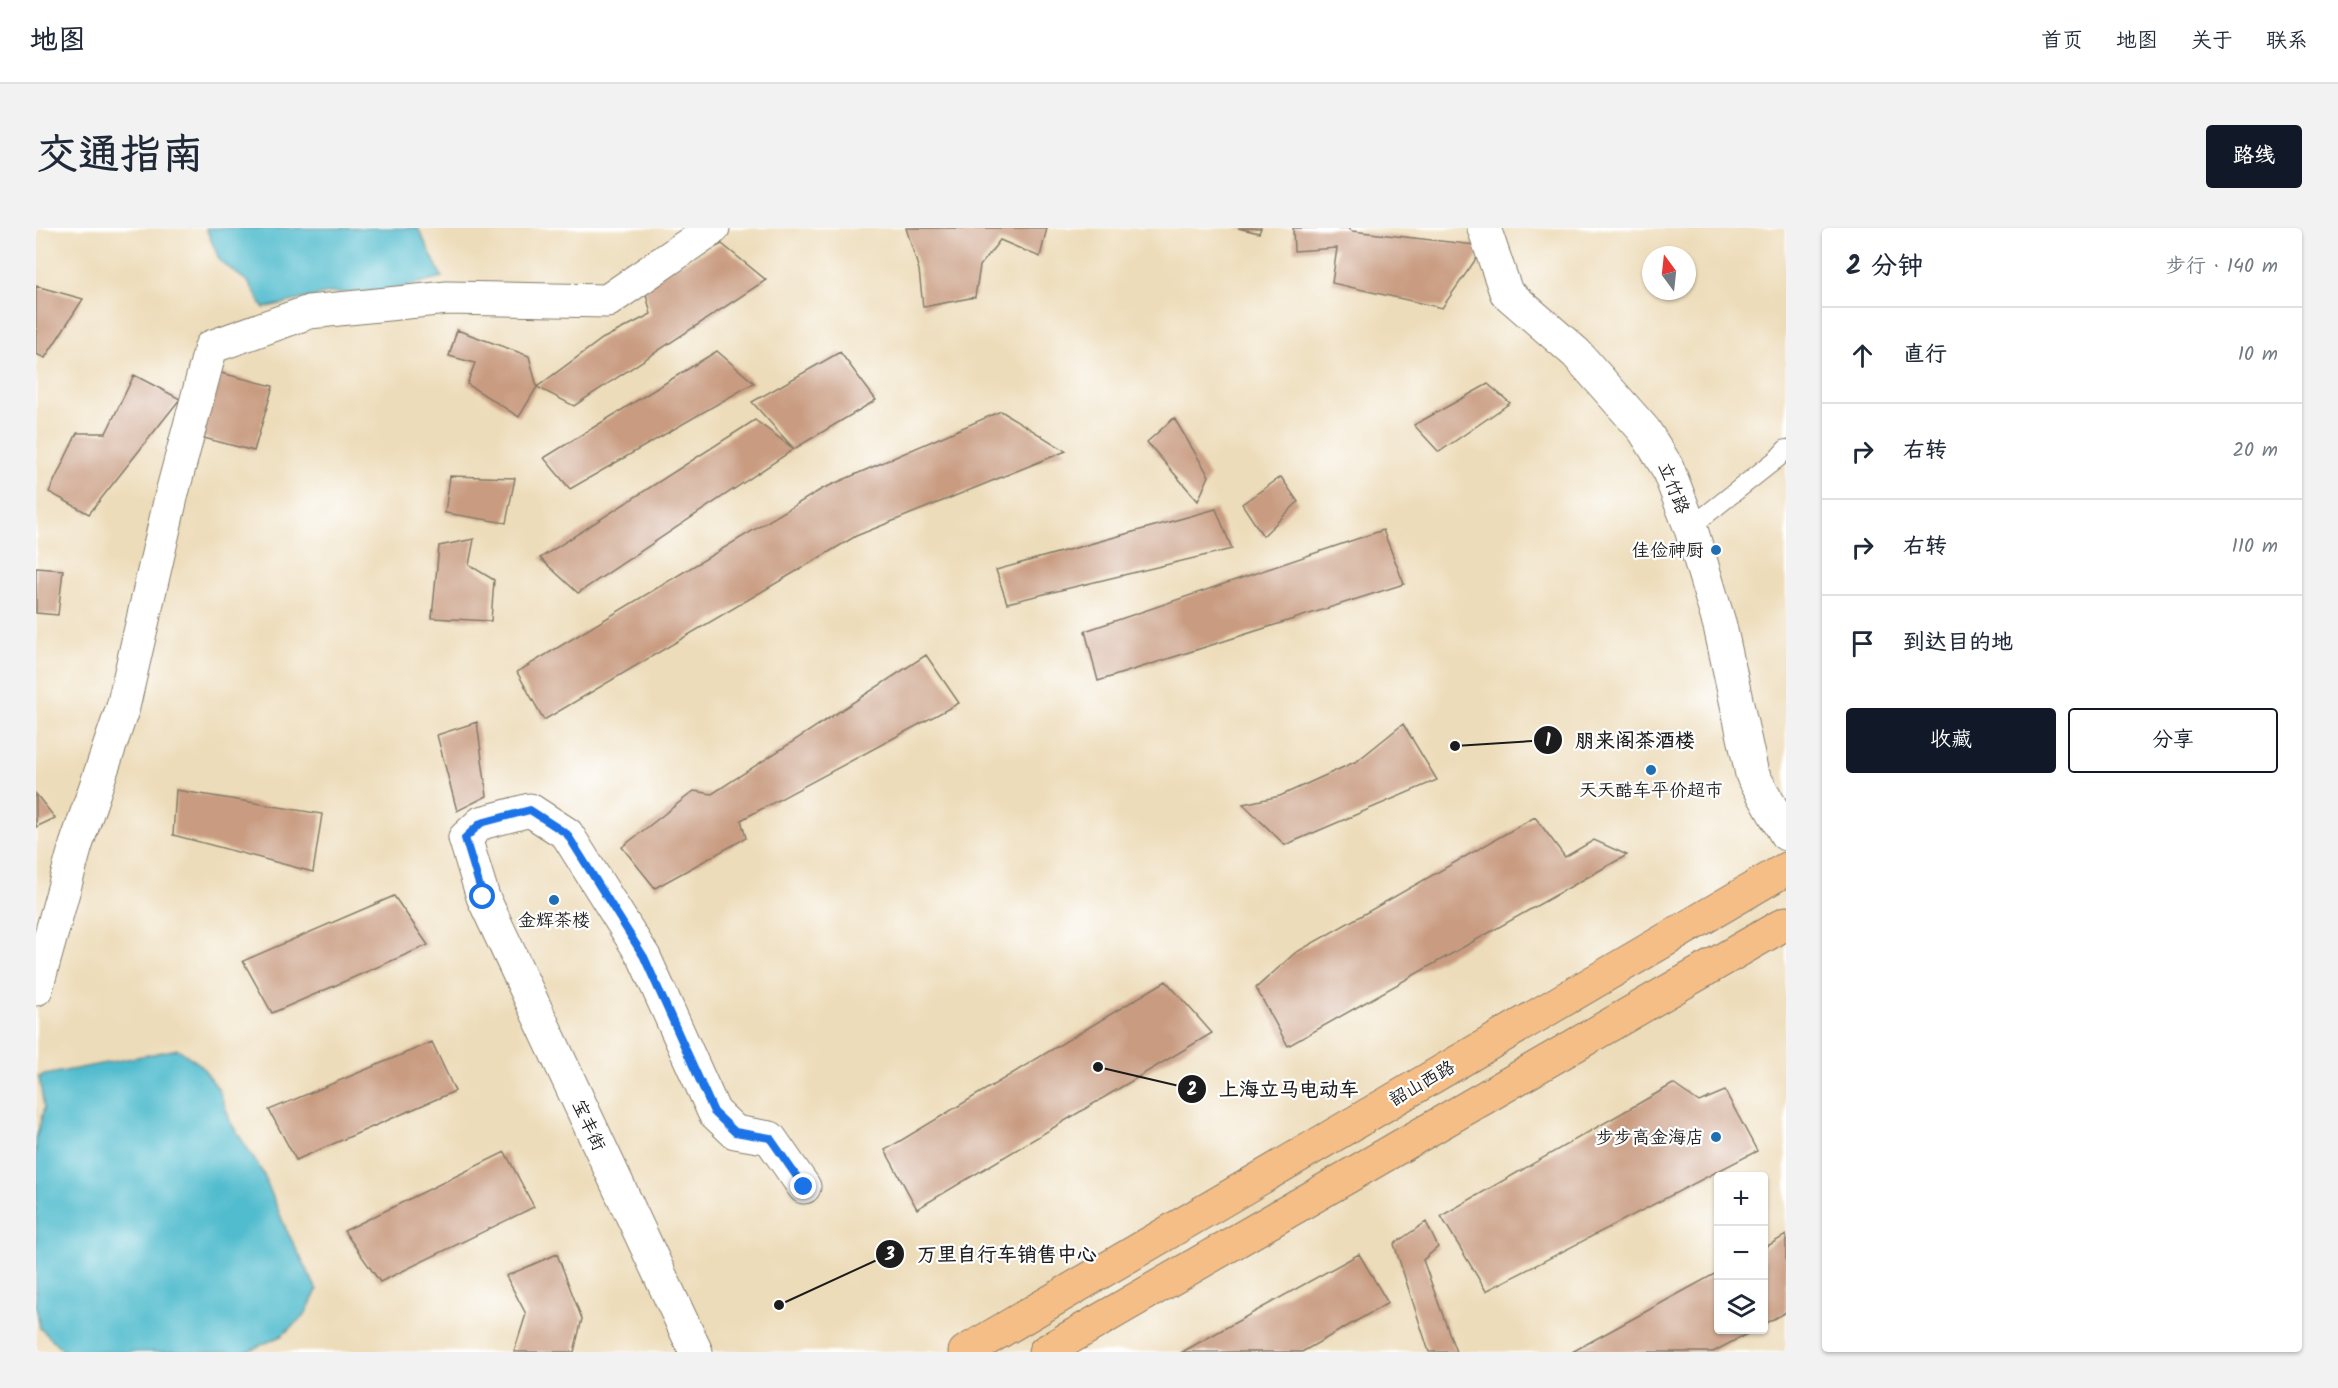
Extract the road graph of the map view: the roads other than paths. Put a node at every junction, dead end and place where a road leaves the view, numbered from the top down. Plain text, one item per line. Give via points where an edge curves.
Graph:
1 (713, 228) edge
2 (1484, 228) edge
3 (1786, 449) edge
4 (1691, 530) junction
5 (1786, 834) edge
6 (1786, 869) edge
7 (1786, 924) edge
8 (36, 989) edge
9 (804, 1187) dead end
10 (696, 1352) edge
11 (965, 1352) edge
12 (1045, 1352) edge

1 - 8 street via 607,301 447,298 309,312 211,347 172,493 123,707 76,845
2 - 4 street, 立竹路 via 1506,292 1576,353 1644,430 1668,467
3 - 4 lane
4 - 5 street, 立竹路 via 1720,626 1752,774
6 - 11 main road, 韶山西路
7 - 12 main road
9 - 10 street, 宝丰街 via 770,1138 735,1132 714,1112 644,957 567,834 530,810 481,823 465,838 483,897

